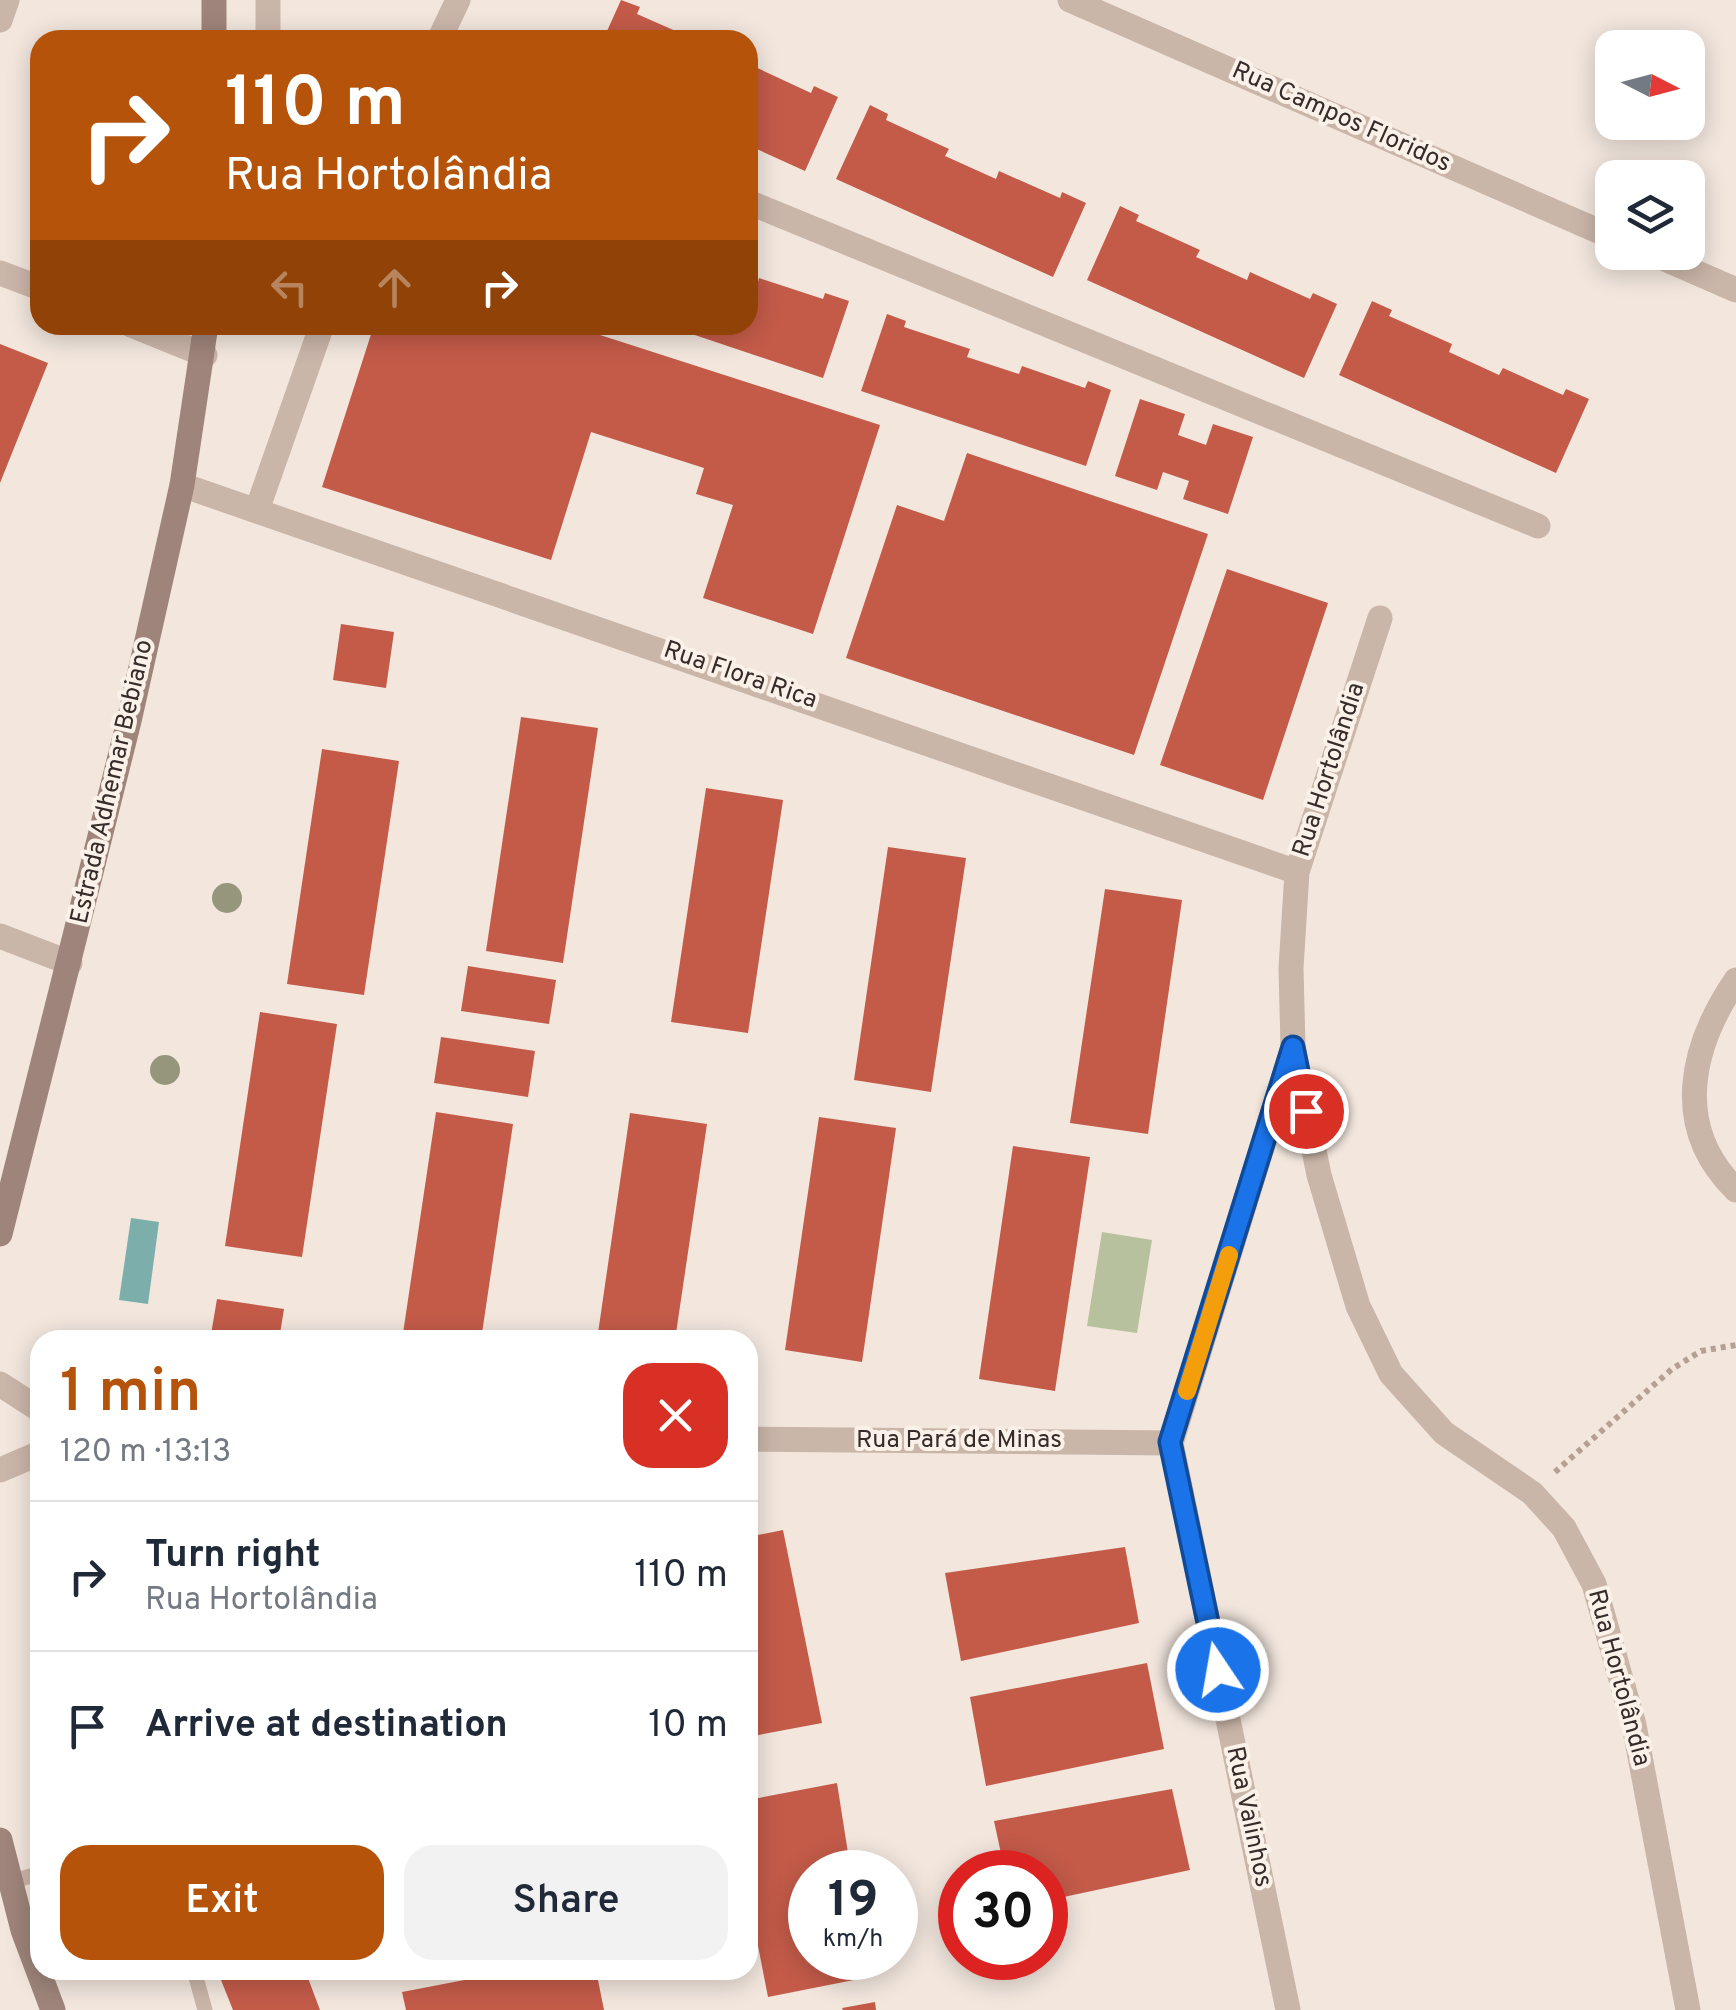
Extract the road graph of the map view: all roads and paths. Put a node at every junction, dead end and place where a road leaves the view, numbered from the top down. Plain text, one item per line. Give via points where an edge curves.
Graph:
1 (7, 0) edge
2 (214, 0) edge
3 (268, 0) edge
4 (458, 0) edge
5 (1070, 0) edge
6 (0, 20) edge
7 (214, 30) edge
8 (268, 30) edge
9 (444, 30) edge
10 (758, 206) edge
11 (1595, 229) edge
12 (1690, 270) edge
13 (0, 273) edge
14 (30, 284) edge
15 (1736, 290) edge
16 (156, 335) edge
17 (206, 335) edge
18 (318, 335) edge
19 (205, 355) junction
20 (182, 485) junction
21 (257, 510) junction
22 (1538, 526) dead end
23 (1380, 618) dead end
24 (1297, 872) junction
25 (0, 936) edge
26 (70, 963) junction
27 (1736, 980) edge
28 (1293, 1047) junction
29 (1736, 1190) edge
30 (0, 1234) edge
31 (1736, 1345) edge
32 (0, 1384) edge
33 (30, 1404) edge
34 (758, 1440) edge
35 (1170, 1442) junction
36 (30, 1457) edge
37 (0, 1470) edge
38 (1532, 1492) junction
39 (0, 1840) edge
40 (30, 1876) edge
41 (11, 1882) junction
42 (30, 1940) edge
43 (43, 1980) edge
44 (196, 1980) edge
45 (53, 2010) edge
46 (204, 2010) edge
47 (1288, 2010) edge
48 (1688, 2010) edge

1 - 6 street
2 - 7 main road
3 - 8 street
4 - 9 street
5 - 11 street, Rua Campos Floridos
10 - 22 street
12 - 15 street
13 - 14 street
16 - 19 street
17 - 19 main road, Estrada Adhemar Bebiano
18 - 21 street
19 - 20 main road, Estrada Adhemar Bebiano
20 - 21 street, Rua Flora Rica
20 - 26 main road, Estrada Adhemar Bebiano
21 - 24 street, Rua Flora Rica
23 - 24 street, Rua Hortolândia
24 - 28 street, Rua Hortolândia
25 - 26 street
26 - 30 main road, Estrada Adhemar Bebiano
27 - 29 street via 1696,1056 1694,1105 1704,1142
28 - 35 street, Rua Valinhos
28 - 38 street, Rua Hortolândia via 1358,1306 1391,1374 1444,1433
31 - 38 path via 1701,1351 1672,1370
32 - 33 street
34 - 35 street, Rua Pará de Minas
35 - 47 street, Rua Valinhos
36 - 37 street
38 - 48 street, Rua Hortolândia via 1564,1528 1594,1584 1634,1725
39 - 41 main road
40 - 41 lane
41 - 42 main road
43 - 45 main road
44 - 46 lane

